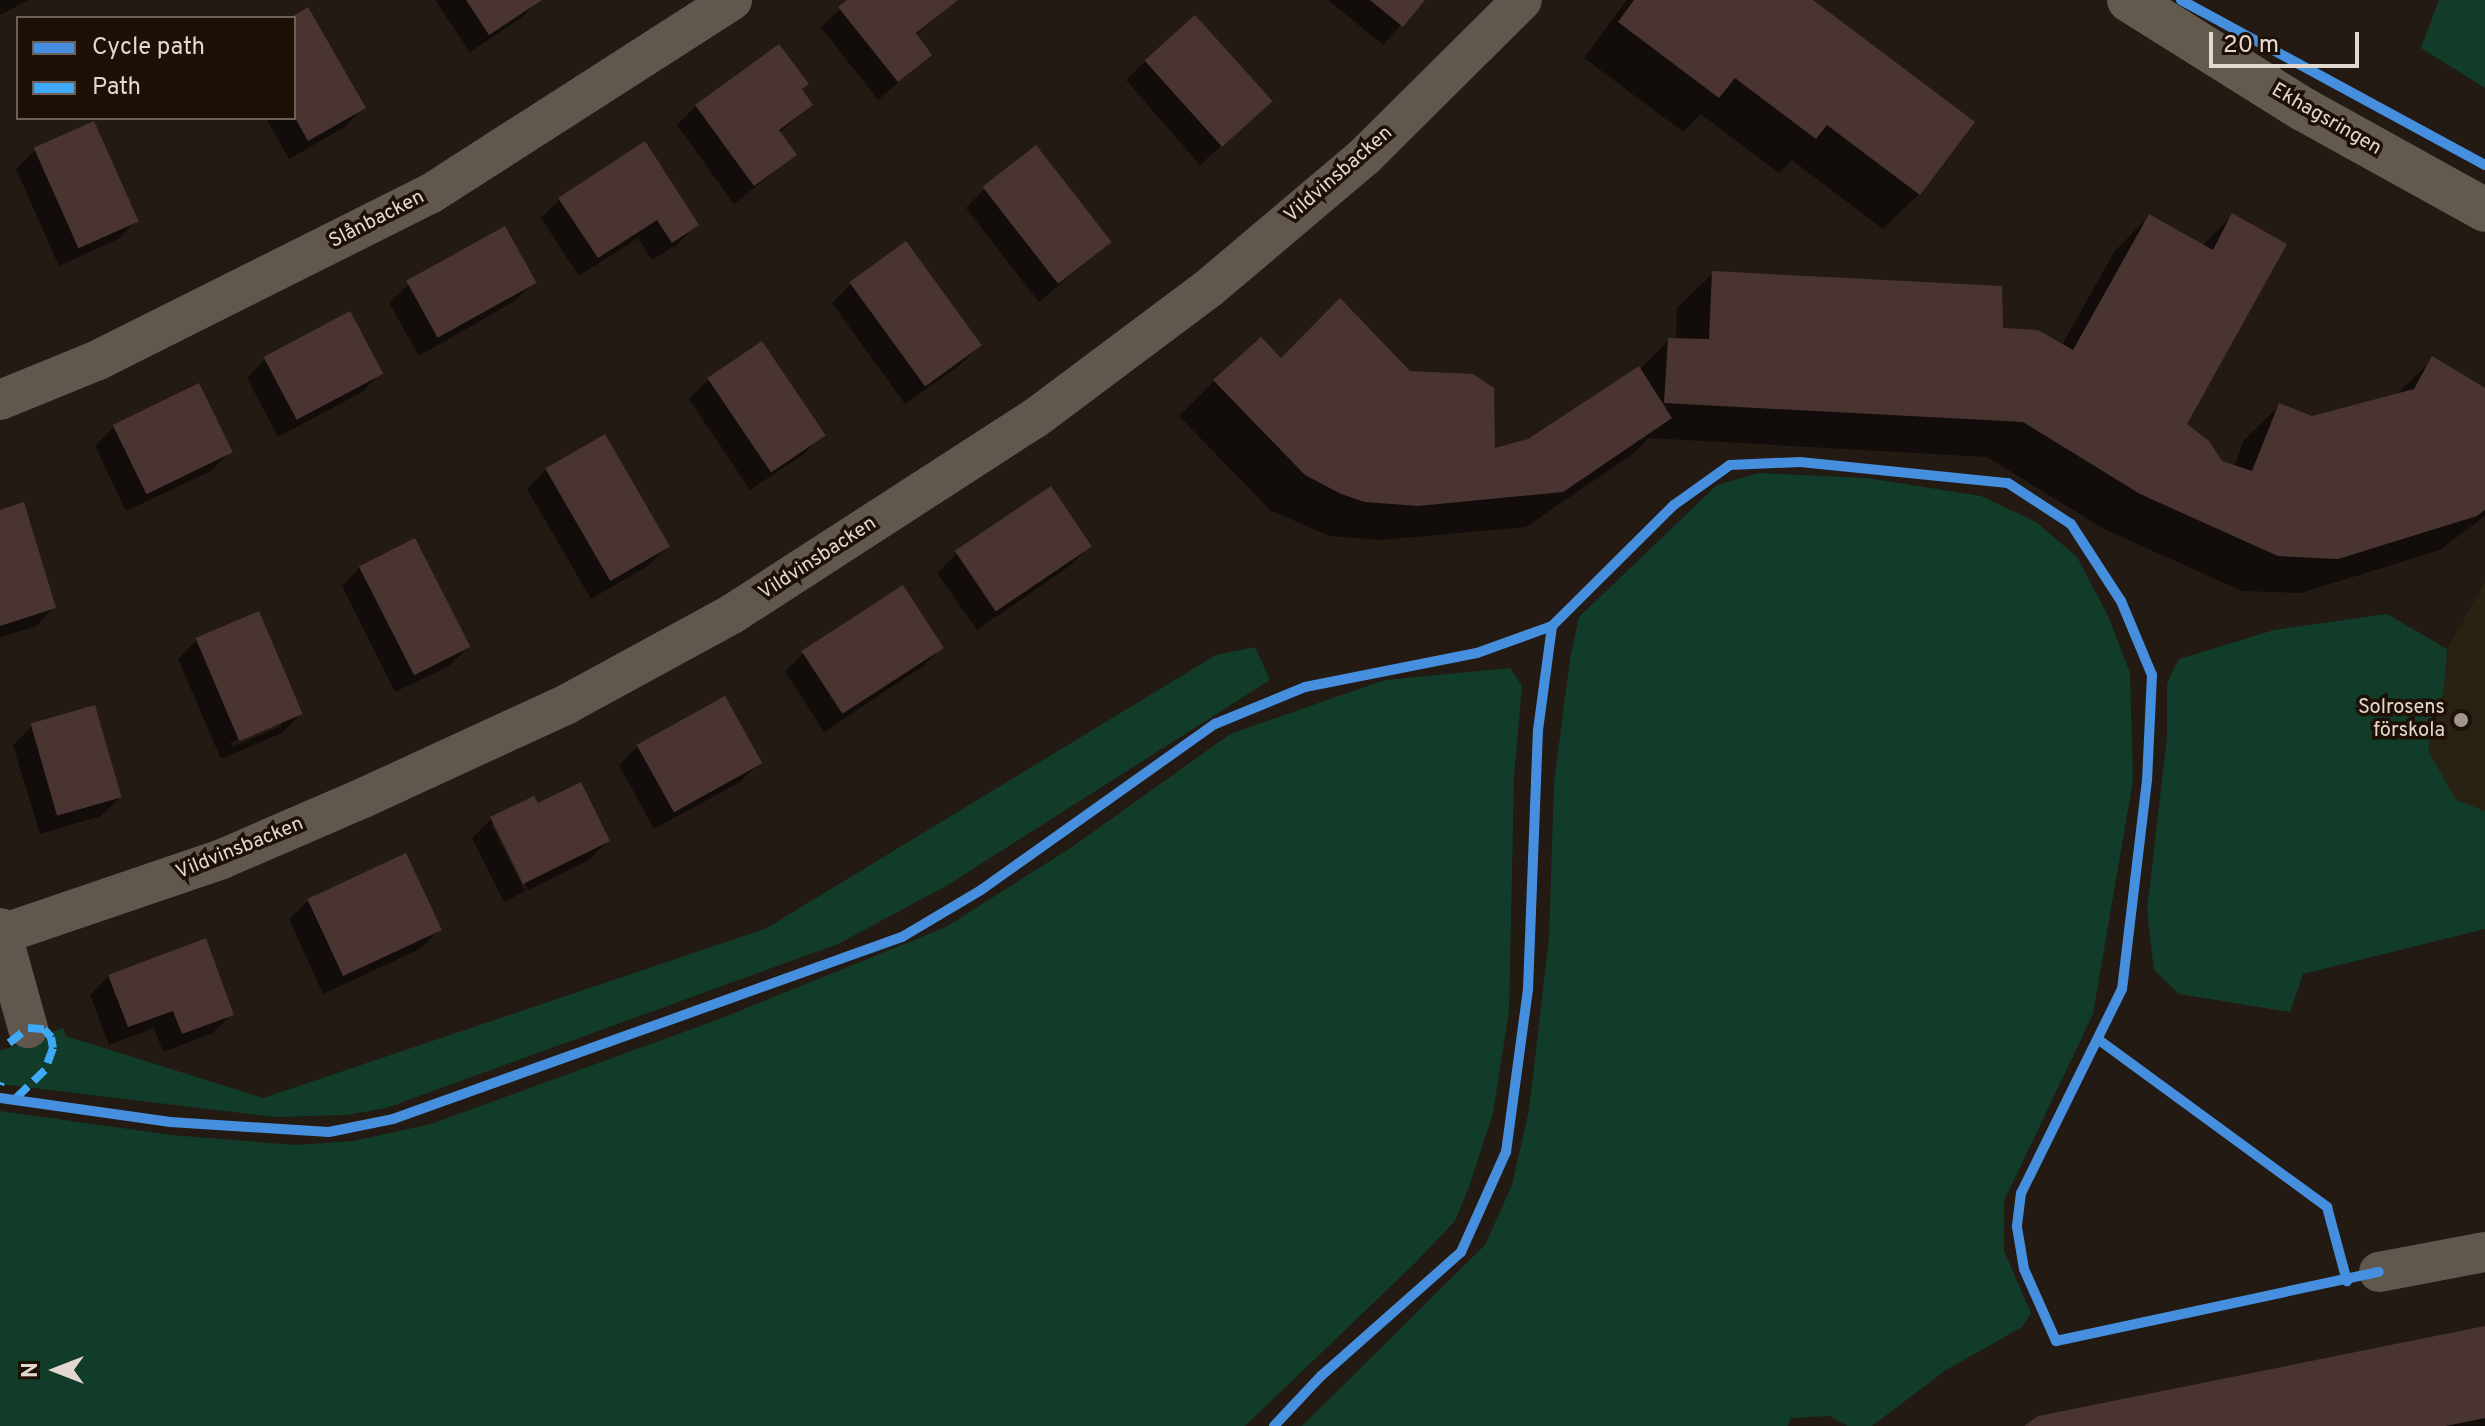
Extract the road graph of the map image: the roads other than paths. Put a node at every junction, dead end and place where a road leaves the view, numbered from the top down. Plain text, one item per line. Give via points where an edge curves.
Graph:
1 (732, 0) edge
2 (1522, 0) edge
3 (2129, 0) edge
4 (2485, 210) edge
5 (0, 400) edge
6 (1, 931) edge
7 (28, 1028) dead end
8 (2485, 1252) edge
9 (2379, 1272) dead end

1 - 5 street, Slånbacken via 430,194 98,360
2 - 6 street, Vildvinsbacken via 1365,156 1209,288 1034,419 732,614 567,704 363,798 222,859
3 - 4 street, Ekhagsringen via 2303,109
6 - 7 street
8 - 9 street

